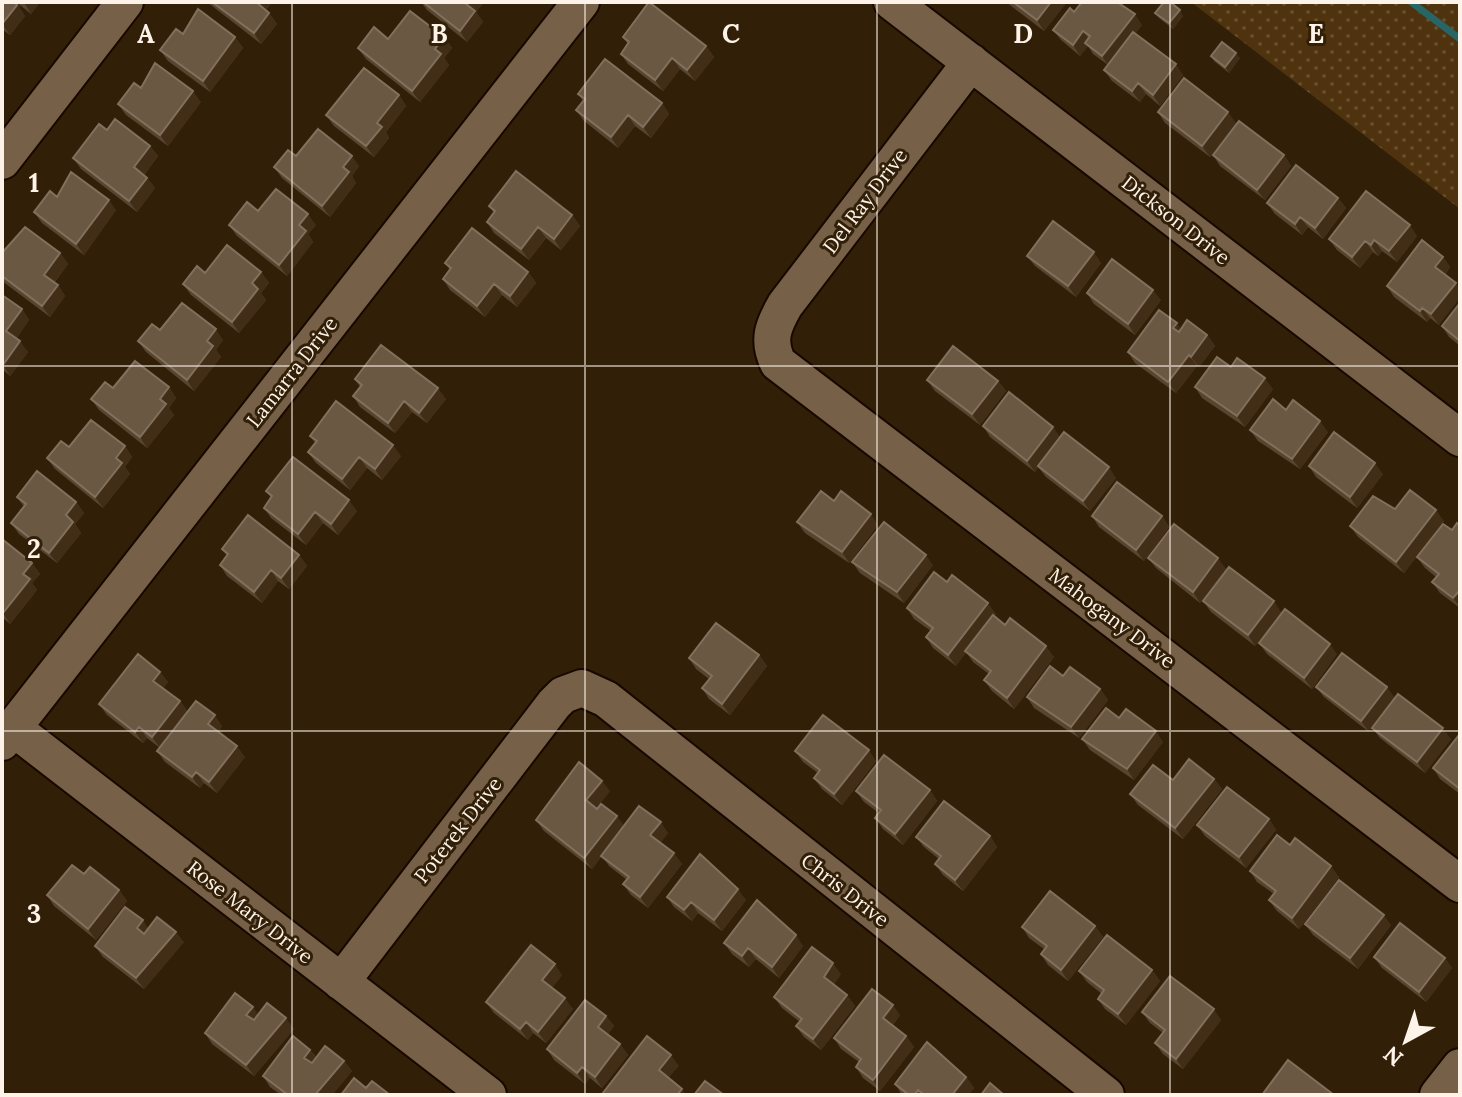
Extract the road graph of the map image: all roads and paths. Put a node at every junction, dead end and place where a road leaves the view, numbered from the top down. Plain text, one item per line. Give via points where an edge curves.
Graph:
1 (125, 2) edge
2 (581, 2) edge
3 (892, 2) edge
4 (971, 62) junction
5 (2, 161) edge
6 (770, 347) joint
7 (1460, 438) edge
8 (582, 688) joint
9 (8, 735) edge
10 (1460, 884) edge
11 (341, 982) junction
12 (1460, 1067) edge
13 (488, 1095) edge
14 (1106, 1095) edge
15 (1438, 1095) edge

1 - 5 street
2 - 9 street, Lamarra Drive
3 - 4 street, Dickson Drive
4 - 6 street, Del Ray Drive via 785,305
4 - 7 street, Dickson Drive
6 - 10 street, Mahogany Drive via 778,363
8 - 11 street, Poterek Drive via 554,704
8 - 14 street, Chris Drive via 606,699
9 - 11 street, Rose Mary Drive
11 - 13 street, Rose Mary Drive
12 - 15 street

